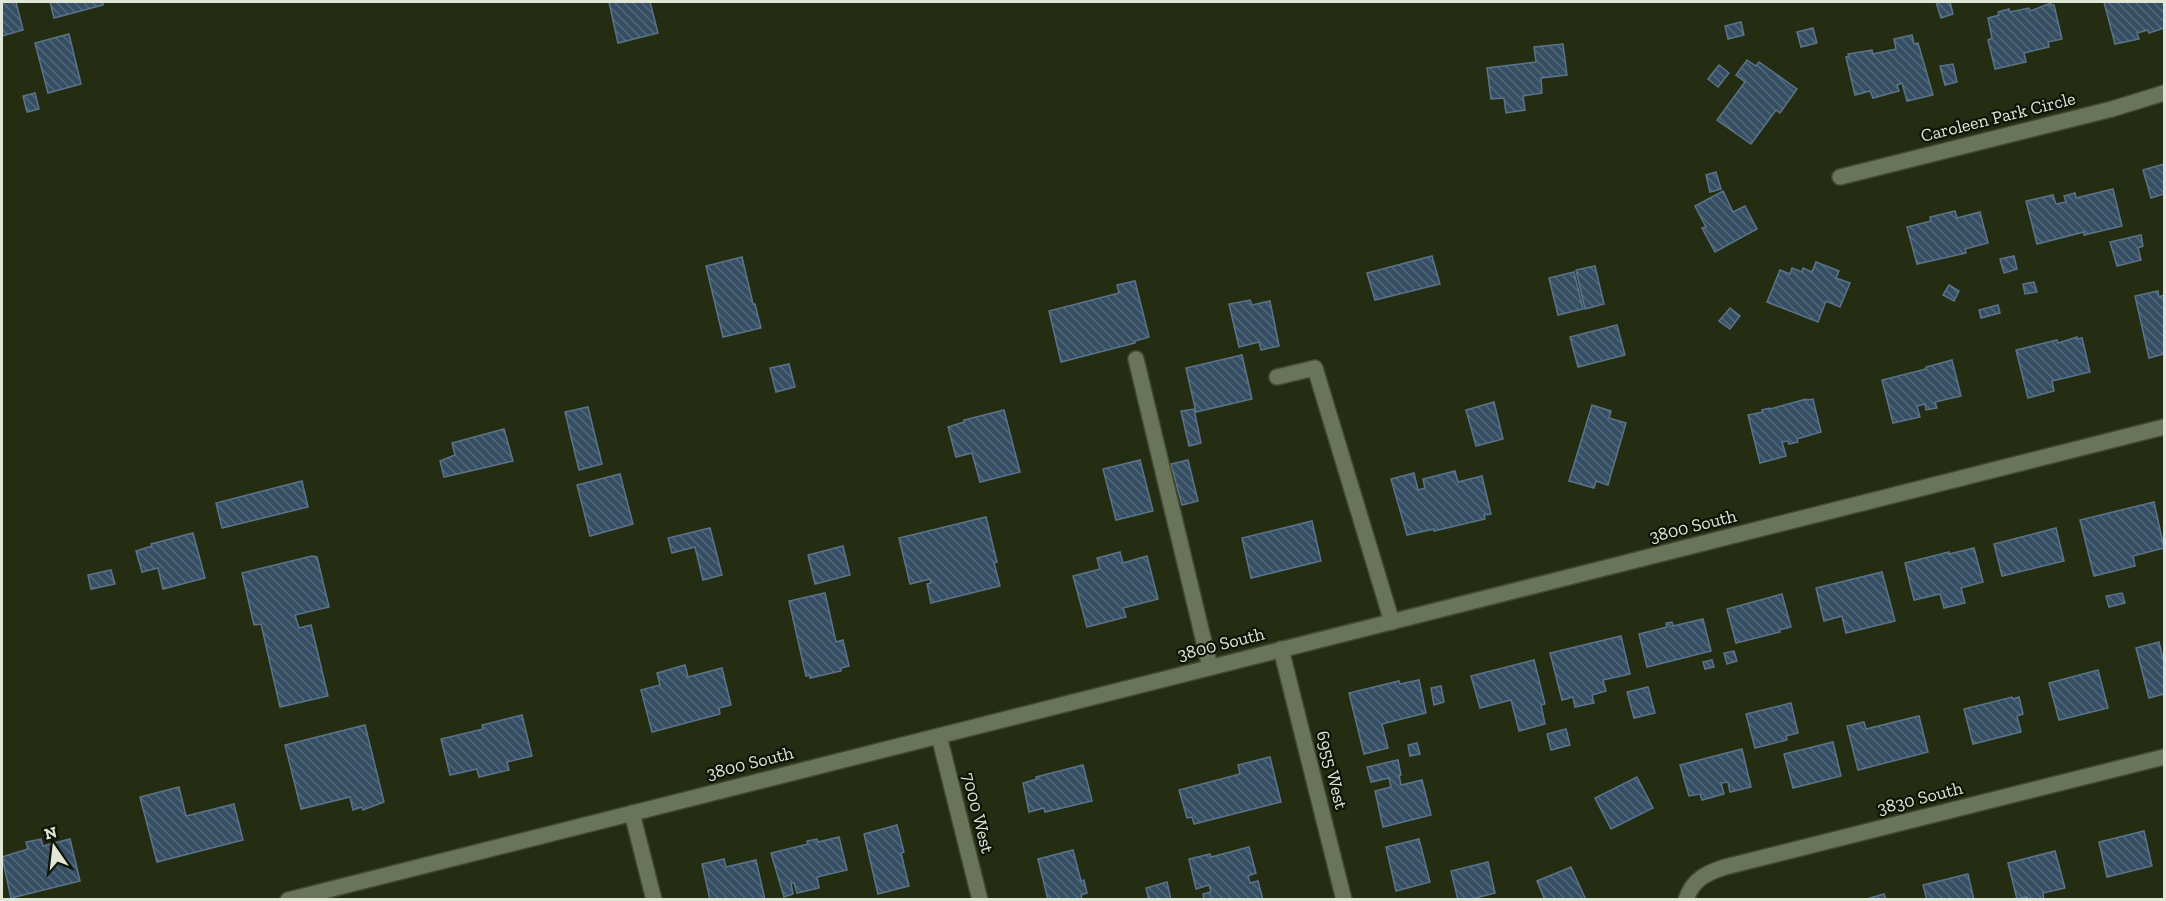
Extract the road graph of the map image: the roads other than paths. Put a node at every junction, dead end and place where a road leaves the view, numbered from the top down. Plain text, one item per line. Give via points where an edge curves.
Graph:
1 (2164, 93) edge
2 (1840, 177) dead end
3 (1136, 359) dead end
4 (1277, 377) dead end
5 (2164, 427) edge
6 (1392, 622) junction
7 (1281, 649) junction
8 (1210, 667) junction
9 (939, 736) junction
10 (2164, 757) edge
11 (632, 813) junction
12 (1688, 893) edge
13 (324, 895) edge
14 (288, 900) edge
15 (654, 900) edge
16 (980, 900) edge
17 (1344, 900) edge

1 - 2 street, Caroleen Park Circle
3 - 8 street
4 - 6 street via 1315,369
5 - 6 street, 3800 South
6 - 7 street, 3800 South
7 - 8 street, 3800 South
7 - 17 street, 6955 West
8 - 9 street, 3800 South
9 - 11 street, 3800 South
9 - 16 street, 7000 West
10 - 12 street, 3830 South via 1725,867 1700,878
11 - 13 street, 3800 South
11 - 15 street
13 - 14 street, 3800 South

